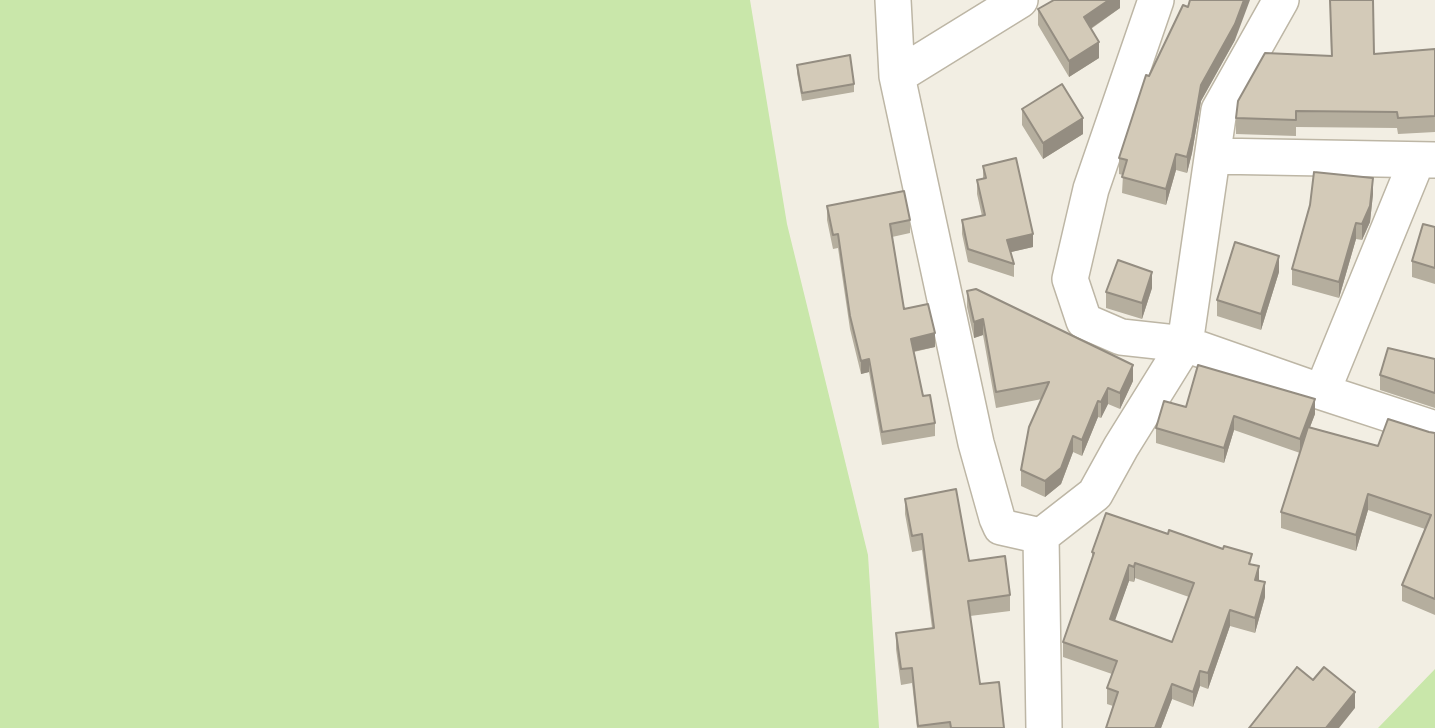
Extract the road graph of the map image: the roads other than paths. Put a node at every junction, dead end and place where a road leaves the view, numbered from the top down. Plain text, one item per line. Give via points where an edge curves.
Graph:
1 (893, 0) edge
2 (1020, 0) edge
3 (1156, 0) edge
4 (1281, 0) edge
5 (897, 76) junction
6 (1213, 156) junction
7 (1426, 160) edge
8 (1185, 344) junction
9 (1322, 392) junction
10 (1435, 429) edge
11 (1041, 536) junction
12 (1044, 728) edge

1 - 5 street
2 - 5 street
3 - 8 street via 1091,189 1070,279 1084,321 1121,337
4 - 6 street via 1219,110
5 - 11 street via 976,443 997,518 1002,527
6 - 7 street
6 - 8 street
7 - 9 street
8 - 9 street
8 - 11 street via 1095,494
9 - 10 street
11 - 12 street

